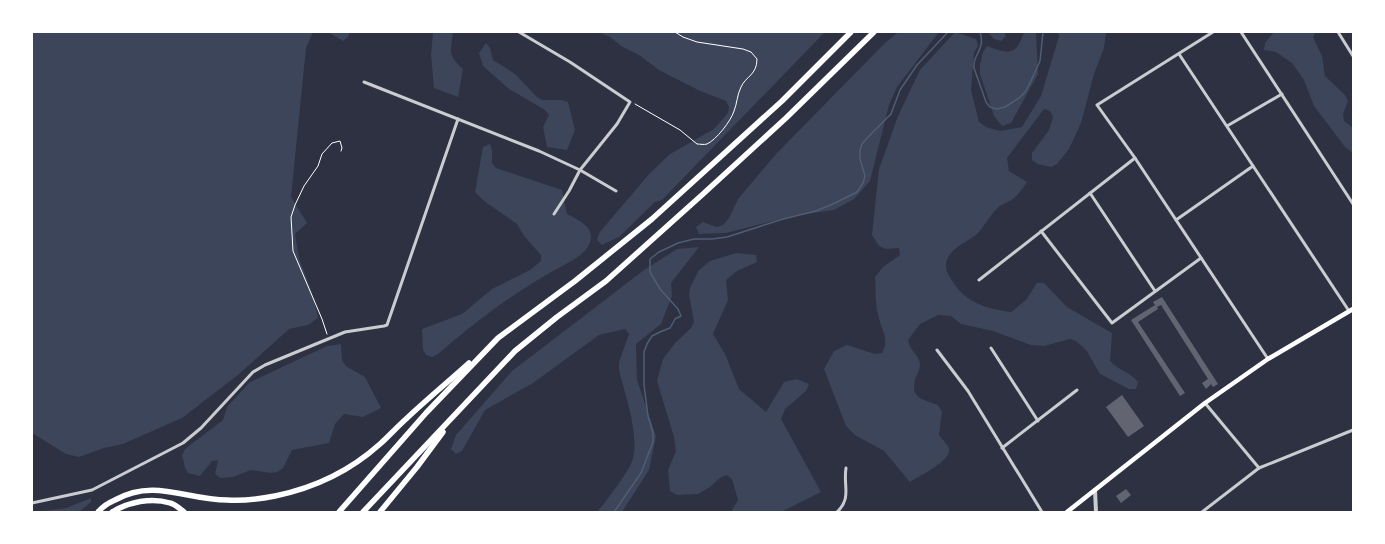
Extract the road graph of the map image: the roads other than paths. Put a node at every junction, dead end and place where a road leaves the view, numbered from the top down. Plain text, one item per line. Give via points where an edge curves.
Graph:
1 (519, 32) edge
2 (851, 32) edge
3 (874, 32) edge
4 (1213, 32) edge
5 (1241, 32) edge
6 (1338, 32) edge
7 (1179, 54) junction
8 (1353, 56) edge
9 (364, 82) dead end
10 (1282, 94) junction
11 (458, 118) junction
12 (1227, 126) junction
13 (1135, 158) junction
14 (1253, 166) junction
15 (580, 170) junction
16 (616, 191) dead end
17 (1090, 193) junction
18 (1353, 204) edge
19 (554, 214) dead end
20 (1176, 220) junction
21 (1041, 231) junction
22 (1201, 258) junction
23 (979, 280) dead end
24 (1155, 291) junction
25 (1351, 310) edge
26 (498, 338) junction
27 (991, 348) dead end
28 (937, 350) dead end
29 (1268, 359) junction
30 (1078, 390) dead end
31 (1205, 403) junction
32 (460, 410) junction
33 (1038, 421) junction
34 (1353, 430) edge
35 (1002, 448) junction
36 (846, 468) dead end
37 (1259, 468) junction
38 (1094, 490) junction
39 (32, 503) edge
40 (98, 512) edge
41 (112, 512) edge
42 (184, 512) edge
43 (339, 512) edge
44 (363, 512) edge
45 (380, 512) edge
46 (837, 512) edge
47 (1042, 512) edge
48 (1067, 512) edge
49 (1096, 512) edge
50 (1202, 512) edge

1 - 15 street via 630,102 617,124
2 - 26 highway via 782,101 652,219
3 - 32 highway via 786,118 606,281 514,351
4 - 7 street
5 - 10 street
6 - 8 street
7 - 12 street
7 - 13 street via 1097,105
9 - 11 street
10 - 12 street
10 - 18 street
11 - 15 street
11 - 39 street via 387,325 345,332 265,365 253,372 188,440 92,490
12 - 14 street
13 - 17 street
13 - 20 street
14 - 20 street
14 - 25 street
15 - 16 street
15 - 19 street
17 - 21 street
17 - 24 street
20 - 22 street
21 - 23 street
21 - 24 street via 1112,323
22 - 24 street
22 - 29 street
25 - 29 main road
26 - 40 highway via 379,445 346,469 318,483 273,496 226,500 145,490 124,495
26 - 43 highway via 426,413
27 - 33 street
28 - 35 street via 968,391
29 - 31 main road
30 - 33 street
31 - 37 street
31 - 38 main road
32 - 44 highway
32 - 45 highway
33 - 35 street
34 - 37 street
35 - 47 street
36 - 46 street via 845,504
37 - 50 street
38 - 48 main road
38 - 49 street
41 - 42 highway via 148,499 172,503

